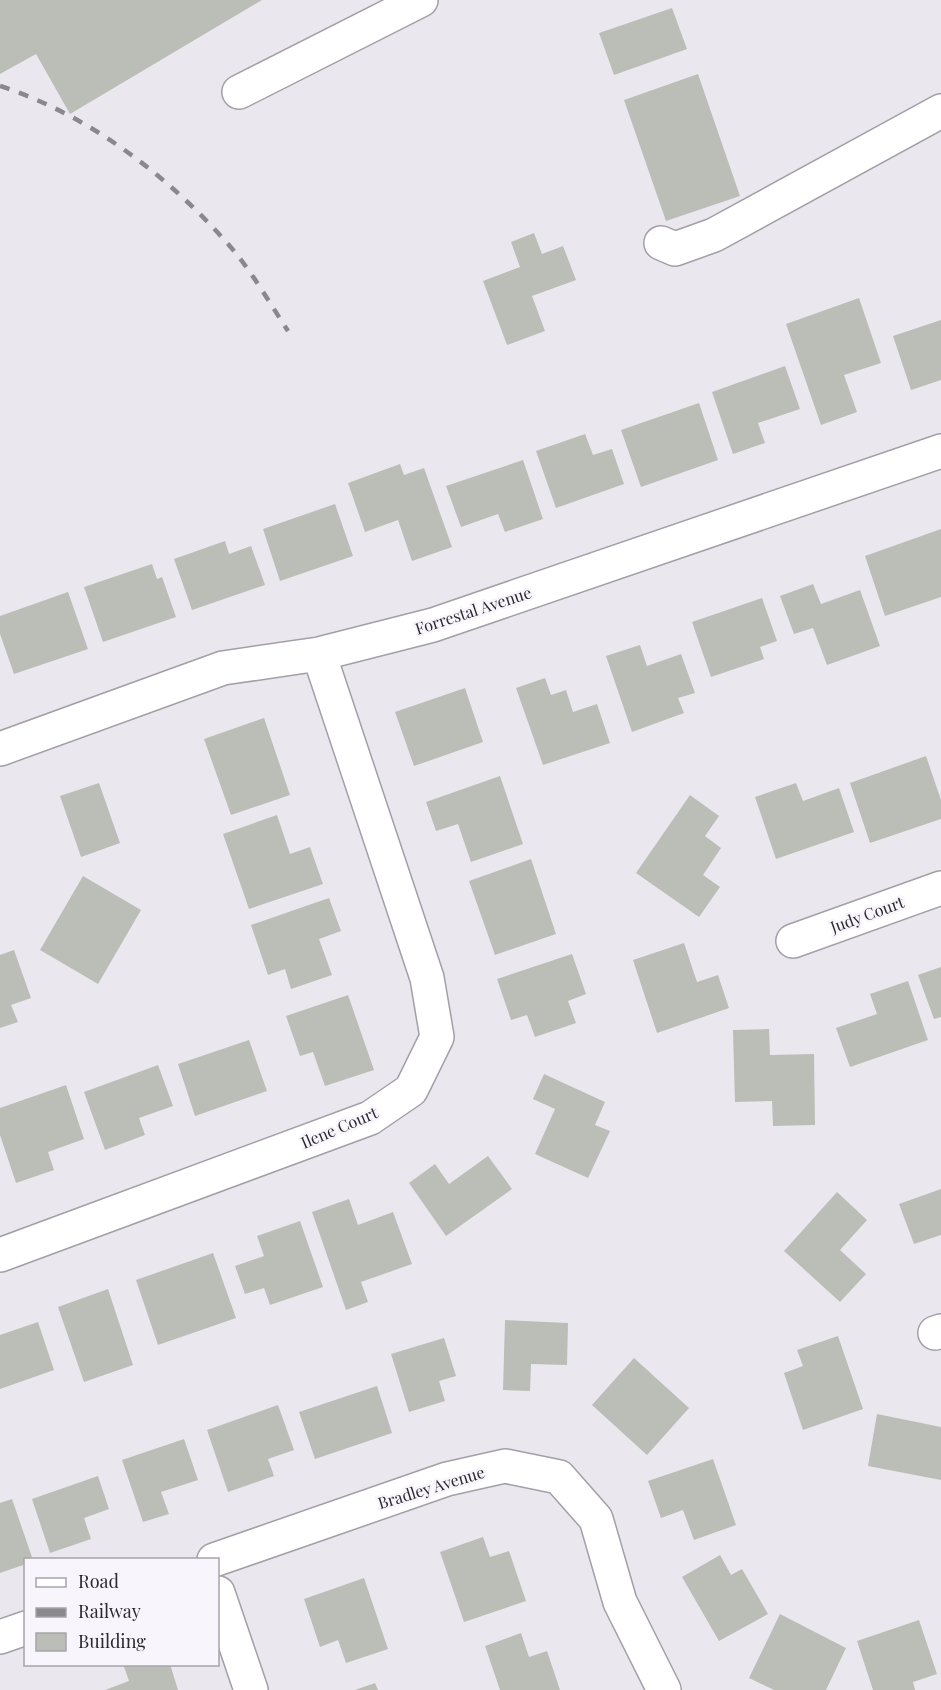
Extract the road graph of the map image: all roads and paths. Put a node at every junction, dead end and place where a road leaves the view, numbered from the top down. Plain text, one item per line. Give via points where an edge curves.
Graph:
1 (421, 0) edge
2 (239, 93) dead end
3 (941, 111) edge
4 (661, 243) dead end
5 (941, 451) edge
6 (320, 654) junction
7 (0, 748) edge
8 (941, 888) edge
9 (793, 940) dead end
10 (0, 1255) edge
11 (219, 1558) edge
12 (219, 1596) edge
13 (24, 1629) edge
14 (0, 1637) edge
15 (252, 1690) edge
16 (664, 1690) edge

1 - 2 street
3 - 4 street via 714,235 675,249
5 - 6 street, Forrestal Avenue via 433,625
6 - 7 street, Forrestal Avenue via 223,668
6 - 10 street, Ilene Court via 427,978 437,1037 411,1089 370,1118
8 - 9 street, Judy Court
11 - 16 street, Bradley Avenue via 447,1479 505,1466 559,1477 596,1519 621,1602
12 - 15 street
13 - 14 street

